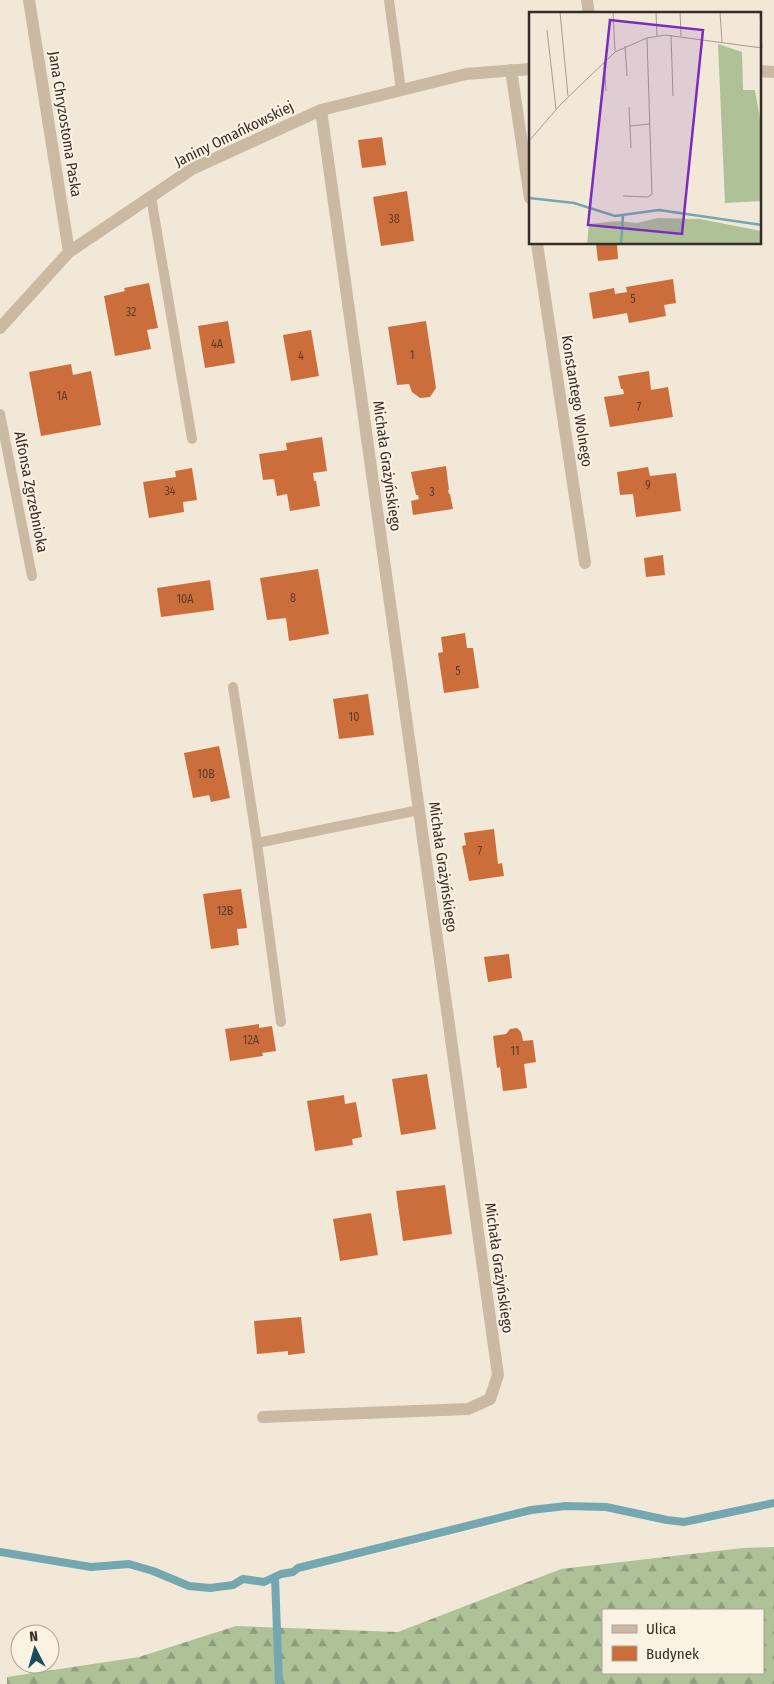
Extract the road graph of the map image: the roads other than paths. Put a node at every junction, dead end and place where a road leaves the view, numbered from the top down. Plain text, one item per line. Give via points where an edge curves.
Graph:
1 (29, 0) edge
2 (388, 0) edge
3 (529, 69) edge
4 (511, 70) junction
5 (401, 90) junction
6 (321, 110) junction
7 (529, 191) edge
8 (151, 197) junction
9 (537, 245) edge
10 (69, 252) junction
11 (0, 328) edge
12 (0, 414) edge
13 (192, 439) dead end
14 (585, 562) dead end
15 (32, 576) dead end
16 (233, 688) dead end
17 (419, 810) junction
18 (257, 843) junction
19 (281, 1022) dead end
20 (262, 1417) dead end

1 - 10 street, Jana Chryzostoma Paska
2 - 5 lane
3 - 4 street, Janiny Omańkowskiej
4 - 5 street, Janiny Omańkowskiej via 466,74
4 - 7 street
5 - 6 street, Janiny Omańkowskiej
6 - 8 street, Janiny Omańkowskiej via 192,170
6 - 17 street, Michała Grażyńskiego
8 - 10 street, Janiny Omańkowskiej
8 - 13 lane
9 - 14 street, Konstantego Wolnego
10 - 11 street, Janiny Omańkowskiej
12 - 15 lane, Alfonsa Zgrzebnioka
16 - 18 lane
17 - 18 lane
17 - 20 street, Michała Grażyńskiego via 498,1375 490,1399 468,1410
18 - 19 lane

